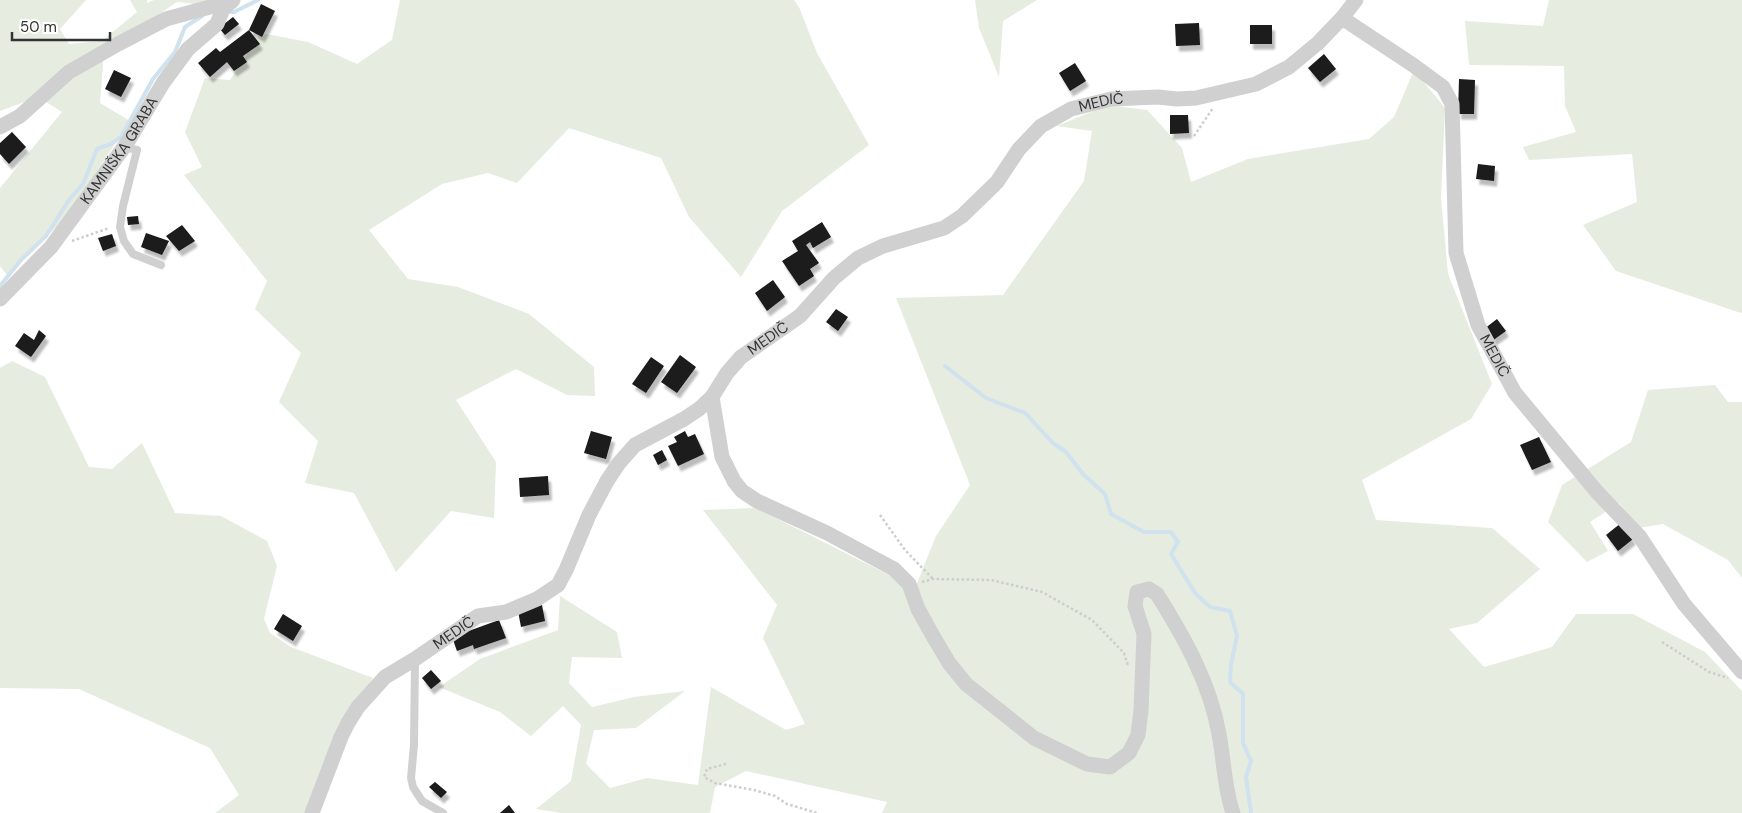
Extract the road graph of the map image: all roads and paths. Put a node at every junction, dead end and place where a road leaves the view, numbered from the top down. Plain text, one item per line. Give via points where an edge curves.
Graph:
1 (1356, 0) edge
2 (230, 3) edge
3 (1342, 18) junction
4 (1225, 91) junction
5 (0, 127) edge
6 (1194, 136) dead end
7 (125, 146) junction
8 (120, 224) junction
9 (51, 247) junction
10 (161, 265) dead end
11 (0, 299) edge
12 (712, 397) junction
13 (880, 515) dead end
14 (933, 579) junction
15 (910, 584) junction
16 (1662, 642) dead end
17 (415, 659) junction
18 (1738, 676) edge
19 (1141, 688) junction
20 (726, 764) dead end
21 (312, 813) edge
22 (443, 813) edge
23 (817, 813) edge
24 (1233, 813) edge

1 - 3 street, MEDIČ
2 - 5 street via 166,19 118,44 68,72 20,116
2 - 7 street, KAMNIŠKA GRABA via 217,24 188,49 163,83
3 - 4 street, MEDIČ via 1289,67 1256,84
3 - 18 street, MEDIČ via 1443,87 1452,104 1456,253 1478,325 1515,393 1597,492 1640,537 1684,604
4 - 6 path
4 - 12 street, MEDIČ via 1196,98 1111,99 1071,109 1041,126 997,182 962,216 944,228 883,246 858,258 834,278 800,316 741,357 727,372
7 - 8 lane via 137,150
7 - 9 street, KAMNIŠKA GRABA
8 - 9 path
8 - 10 lane via 124,241 134,254
9 - 11 street, KAMNIŠKA GRABA
12 - 15 street via 722,457 742,492 894,569
12 - 17 street, MEDIČ via 684,419 635,445 619,463 589,515 558,585 506,612 478,616
13 - 14 path via 904,550
14 - 15 path
14 - 19 path via 991,580 1042,592 1092,620 1124,653 1132,680
15 - 19 street via 918,609 933,636 966,684 1034,738 1087,764 1110,767 1129,753 1138,735
16 - 18 path via 1709,672
17 - 21 street, MEDIČ via 385,677 358,707 341,738
17 - 22 lane via 411,778 422,801
19 - 24 street via 1144,634 1135,606 1138,592 1150,590 1157,594 1186,642 1210,698
20 - 23 path via 707,769 704,777 715,783 775,796 787,804

